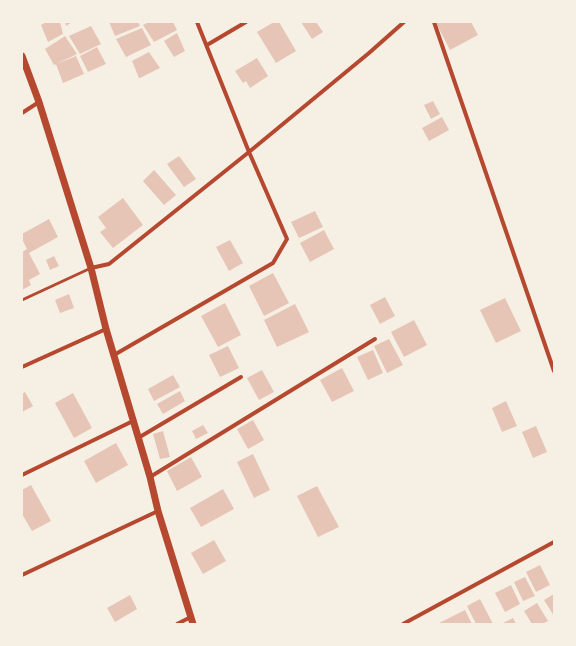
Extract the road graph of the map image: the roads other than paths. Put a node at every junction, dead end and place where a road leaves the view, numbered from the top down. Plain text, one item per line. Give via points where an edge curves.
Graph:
1 (197, 22) edge
2 (246, 22) edge
3 (404, 22) edge
4 (434, 22) edge
5 (207, 45) junction
6 (23, 61) edge
7 (40, 102) junction
8 (22, 113) edge
9 (249, 152) junction
10 (91, 268) junction
11 (22, 300) edge
12 (106, 329) junction
13 (375, 339) dead end
14 (114, 355) junction
15 (22, 367) edge
16 (554, 371) edge
17 (241, 377) dead end
18 (133, 421) junction
19 (138, 438) junction
20 (22, 475) edge
21 (150, 477) junction
22 (158, 511) junction
23 (554, 542) edge
24 (22, 575) edge
25 (192, 621) edge
26 (177, 624) edge
27 (403, 624) edge

1 - 5 street
2 - 5 street
3 - 9 street
4 - 16 street
5 - 9 street
6 - 7 street
7 - 8 street
7 - 10 street
9 - 10 street via 109,264
9 - 14 street via 287,239 273,263
10 - 11 lane
10 - 12 street
12 - 14 street
12 - 15 street
13 - 21 street
14 - 18 street
17 - 19 street
18 - 19 street
18 - 20 street
19 - 21 street
21 - 22 street
22 - 24 street
22 - 25 street
23 - 27 street
25 - 26 street

